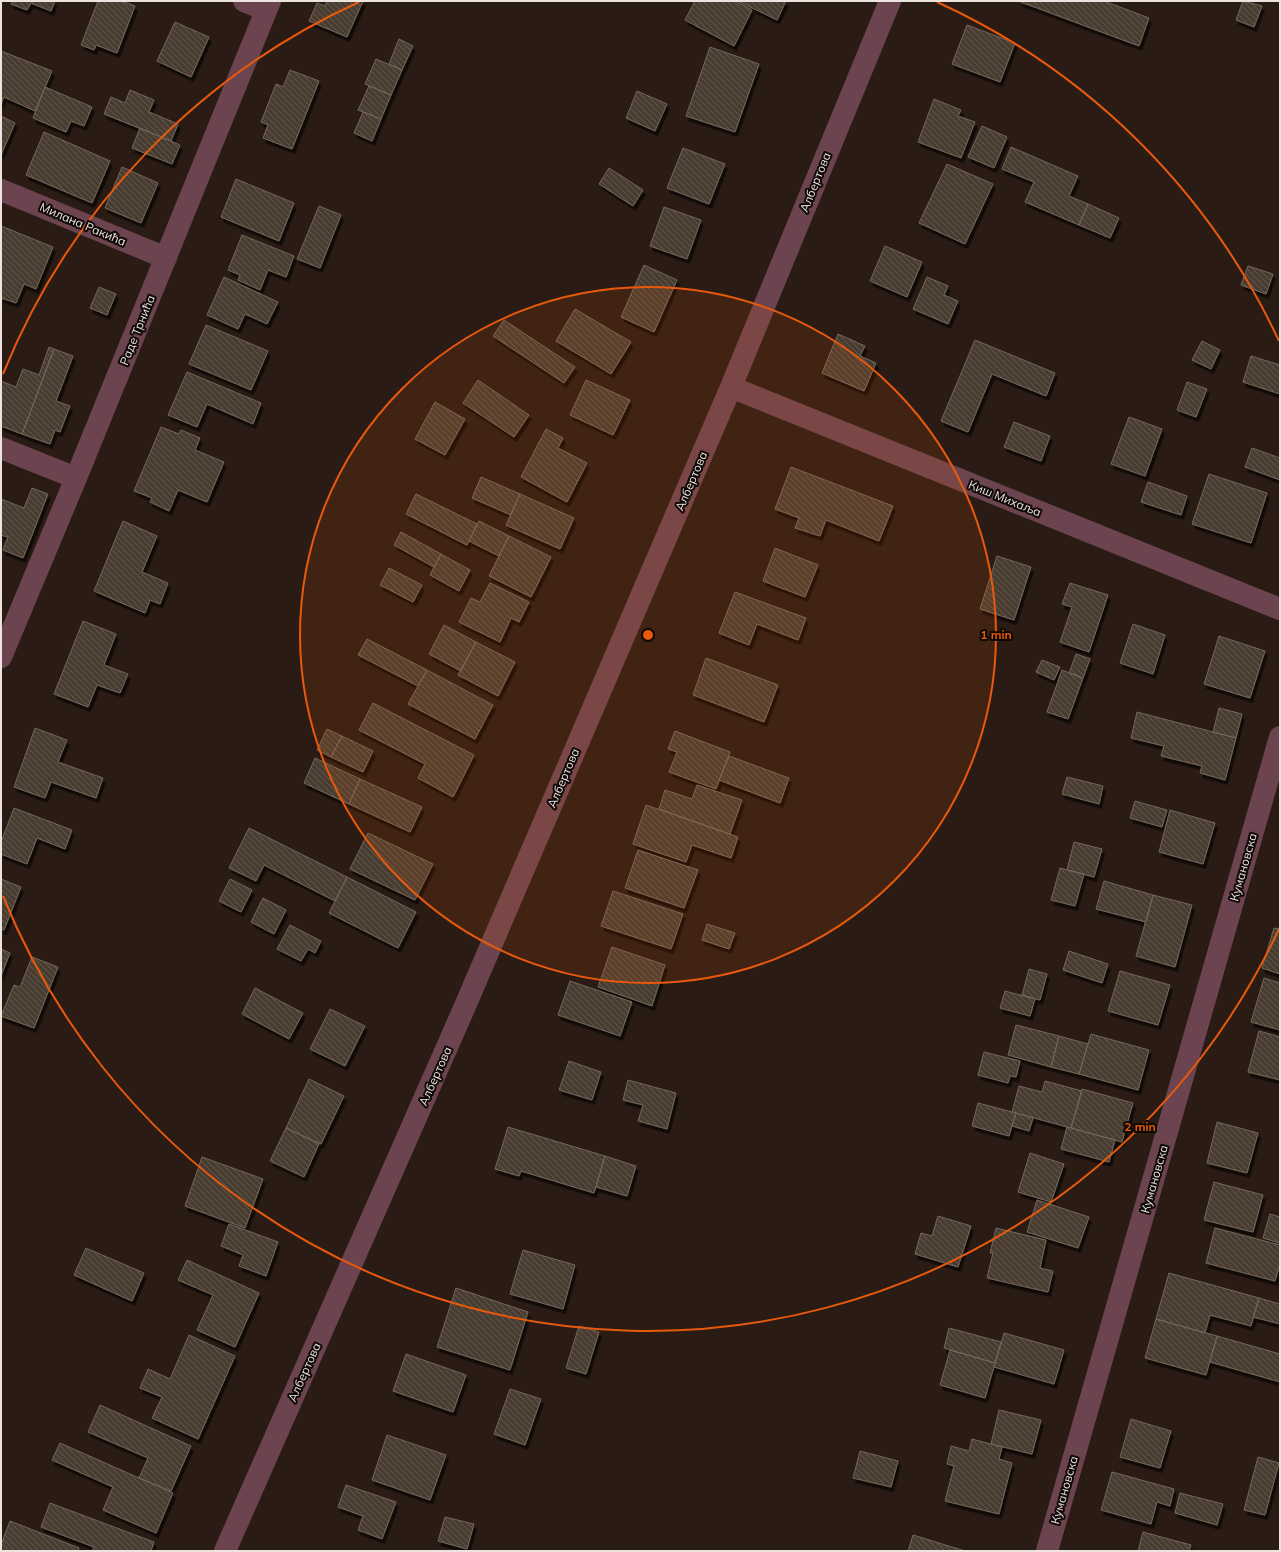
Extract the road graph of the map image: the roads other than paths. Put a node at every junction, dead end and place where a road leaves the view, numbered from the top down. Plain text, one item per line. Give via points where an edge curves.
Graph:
1 (244, 1) edge
2 (890, 1) edge
3 (268, 6) edge
4 (1, 190) edge
5 (166, 258) junction
6 (731, 387) junction
7 (1, 448) edge
8 (76, 478) junction
9 (1280, 609) edge
10 (1, 657) edge
11 (1280, 737) edge
12 (225, 1551) edge
13 (1047, 1551) edge

1 - 3 street
2 - 6 street, Албертова
3 - 5 street, Раде Трнића
4 - 5 street, Милана Ракића
5 - 8 street, Раде Трнића
6 - 9 street, Киш Михаља
6 - 12 street, Албертова via 462,1013
7 - 8 street
8 - 10 street, Раде Трнића
11 - 13 street, Кумановска

